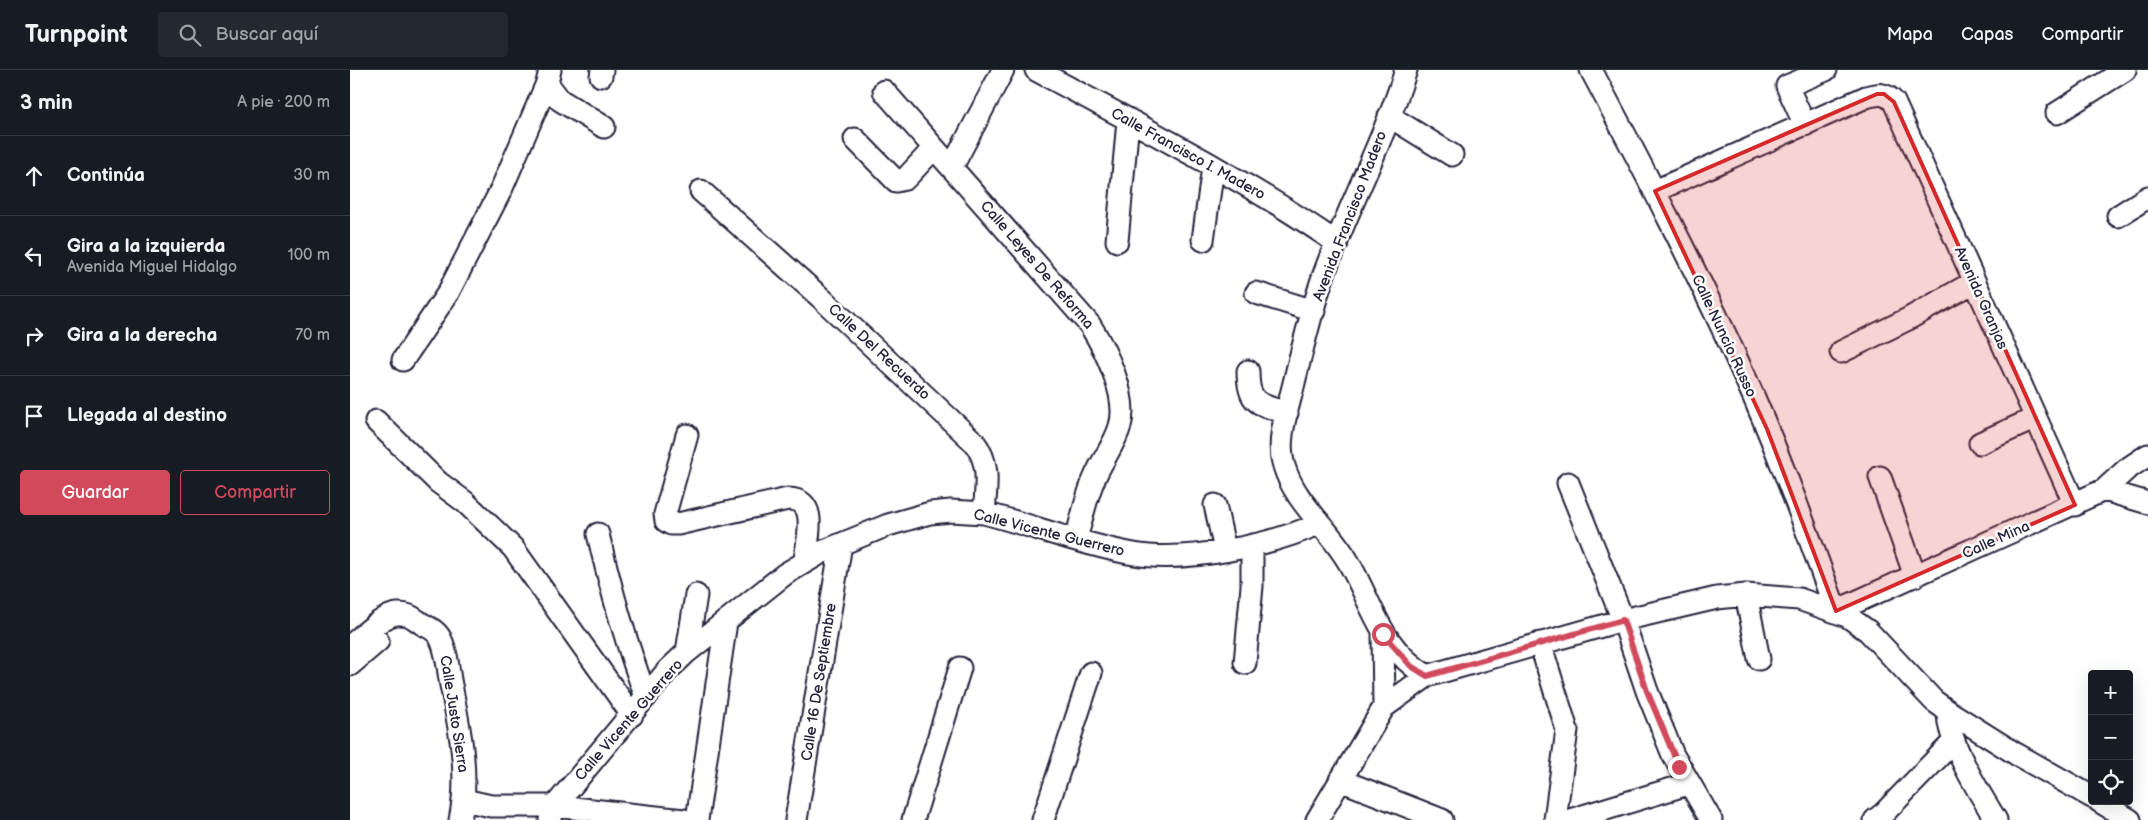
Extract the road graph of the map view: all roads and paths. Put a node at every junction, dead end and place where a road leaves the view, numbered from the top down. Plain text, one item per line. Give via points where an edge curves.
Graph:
1 (1002, 70) edge
2 (1036, 70) edge
3 (1591, 70) edge
4 (1826, 70) edge
5 (2125, 70) edge
6 (1404, 71) edge
7 (549, 77) edge
8 (1072, 79) edge
9 (884, 90) dead end
10 (2057, 114) dead end
11 (1389, 116) junction
12 (1128, 121) junction
13 (1805, 125) junction
14 (604, 128) dead end
15 (855, 138) dead end
16 (934, 148) junction
17 (1452, 155) dead end
18 (952, 167) junction
19 (1213, 167) junction
20 (700, 191) dead end
21 (1655, 191) junction
22 (2148, 197) edge
23 (2118, 216) dead end
24 (1203, 240) dead end
25 (1117, 241) dead end
26 (1336, 243) junction
27 (1974, 282) junction
28 (1256, 294) dead end
29 (1314, 311) junction
30 (1841, 352) dead end
31 (403, 360) dead end
32 (1248, 370) dead end
33 (1287, 413) junction
34 (2036, 418) junction
35 (376, 421) dead end
36 (687, 435) dead end
37 (1980, 443) dead end
38 (2148, 455) edge
39 (1880, 477) dead end
40 (1568, 483) dead end
41 (2104, 490) junction
42 (2148, 503) edge
43 (1215, 505) dead end
44 (2075, 505) junction
45 (984, 513) junction
46 (1320, 523) junction
47 (598, 534) dead end
48 (1076, 540) junction
49 (841, 544) junction
50 (1252, 545) junction
51 (1225, 550) junction
52 (805, 561) junction
53 (1915, 576) junction
54 (696, 595) dead end
55 (1746, 595) junction
56 (1836, 611) junction
57 (1623, 620) junction
58 (726, 622) junction
59 (424, 625) junction
60 (1383, 634) junction
61 (1540, 643) junction
62 (350, 646) edge
63 (688, 652) junction
64 (1759, 659) dead end
65 (1245, 663) dead end
66 (350, 665) edge
67 (960, 668) dead end
68 (1091, 674) dead end
69 (1427, 676) junction
70 (646, 697) junction
71 (1384, 707) junction
72 (1948, 711) junction
73 (632, 715) junction
74 (1954, 741) junction
75 (1340, 780) junction
76 (1688, 784) junction
77 (2088, 795) edge
78 (2106, 805) edge
79 (462, 810) edge
80 (552, 813) edge
81 (684, 820) edge
82 (697, 820) edge
83 (796, 820) edge
84 (914, 820) edge
85 (1043, 820) edge
86 (1317, 820) edge
87 (1442, 820) edge
88 (1555, 820) edge
89 (1570, 820) edge
90 (1711, 820) edge
91 (1874, 820) edge
92 (1996, 820) edge
93 (2130, 820) edge

1 - 18 street
2 - 8 street, Calle Francisco I. Madero
3 - 21 street, Calle Nuncio Russo
4 - 13 street via 1787,86
5 - 10 street
6 - 11 street, Avenida Francisco Madero
7 - 14 street via 560,100
7 - 31 street via 501,190 448,293
8 - 12 street, Calle Francisco I. Madero
9 - 16 street, Calle Leyes De Reforma
11 - 17 street
11 - 26 street, Avenida Francisco Madero
12 - 19 street, Calle Francisco I. Madero
12 - 25 street
13 - 21 street
13 - 27 street, Avenida Granjas via 1866,98 1884,94 1894,102
15 - 16 street via 896,181 905,179
16 - 18 street, Calle Leyes De Reforma
18 - 48 street, Calle Leyes De Reforma via 1090,325 1118,387 1122,412 1120,426 1094,478
19 - 24 street
19 - 26 street, Calle Francisco I. Madero
20 - 45 street, Calle Del Recuerdo via 820,297 974,442 984,458 987,476
21 - 56 street, Calle Nuncio Russo via 1751,392
22 - 23 street
26 - 29 street, Avenida Francisco Madero
27 - 30 street
27 - 34 street, Avenida Granjas
28 - 29 street
29 - 33 street, Avenida Francisco Madero
32 - 33 street via 1248,387 1253,398 1261,405
33 - 46 street, Avenida Francisco Madero via 1281,441 1283,465 1294,487
34 - 37 street
34 - 44 street, Avenida Granjas
35 - 73 street via 438,482 480,514 514,548
36 - 52 street via 664,514 666,521 678,524 788,500 802,502 810,514
38 - 41 street, Calle Mina
39 - 53 street
40 - 57 street
41 - 42 street
41 - 44 street, Calle Mina
43 - 51 street
44 - 53 street, Calle Mina
45 - 48 street, Calle Vicente Guerrero
45 - 49 street, Calle Vicente Guerrero via 930,513
46 - 50 street, Calle Vicente Guerrero
46 - 60 street, Avenida Francisco Madero via 1363,588
47 - 70 street via 612,596
48 - 51 street, Calle Vicente Guerrero via 1136,555 1176,556
49 - 52 street, Calle Vicente Guerrero
49 - 83 street, Calle 16 De Septiembre
50 - 51 street, Calle Vicente Guerrero
50 - 65 street
52 - 58 street, Calle Vicente Guerrero
53 - 56 street, Calle Mina
54 - 63 street
55 - 56 street via 1799,599
55 - 57 street via 1717,598
55 - 64 street
56 - 72 street via 1868,631 1934,701
57 - 61 street
57 - 76 street via 1647,691
58 - 63 street, Calle Vicente Guerrero
58 - 82 street
59 - 62 street, Calle Justo Sierra via 408,614 394,614
59 - 66 street via 392,631
59 - 79 street, Calle Justo Sierra via 438,634 441,640 460,730 465,780
60 - 69 street, Avenida Francisco Madero via 1411,666
60 - 71 street, Avenida Francisco Madero
61 - 69 street
61 - 88 street via 1567,730
63 - 70 street, Calle Vicente Guerrero
67 - 84 street
68 - 85 street
69 - 71 street
70 - 73 street, Calle Vicente Guerrero
71 - 75 street
72 - 74 street via 1948,724
72 - 77 street
73 - 80 street, Calle Vicente Guerrero
74 - 91 street
74 - 92 street
75 - 86 street
75 - 87 street
76 - 89 street
76 - 90 street
78 - 93 street
79 - 80 street, Calle Justo Sierra via 491,806
80 - 81 street, Calle Justo Sierra

